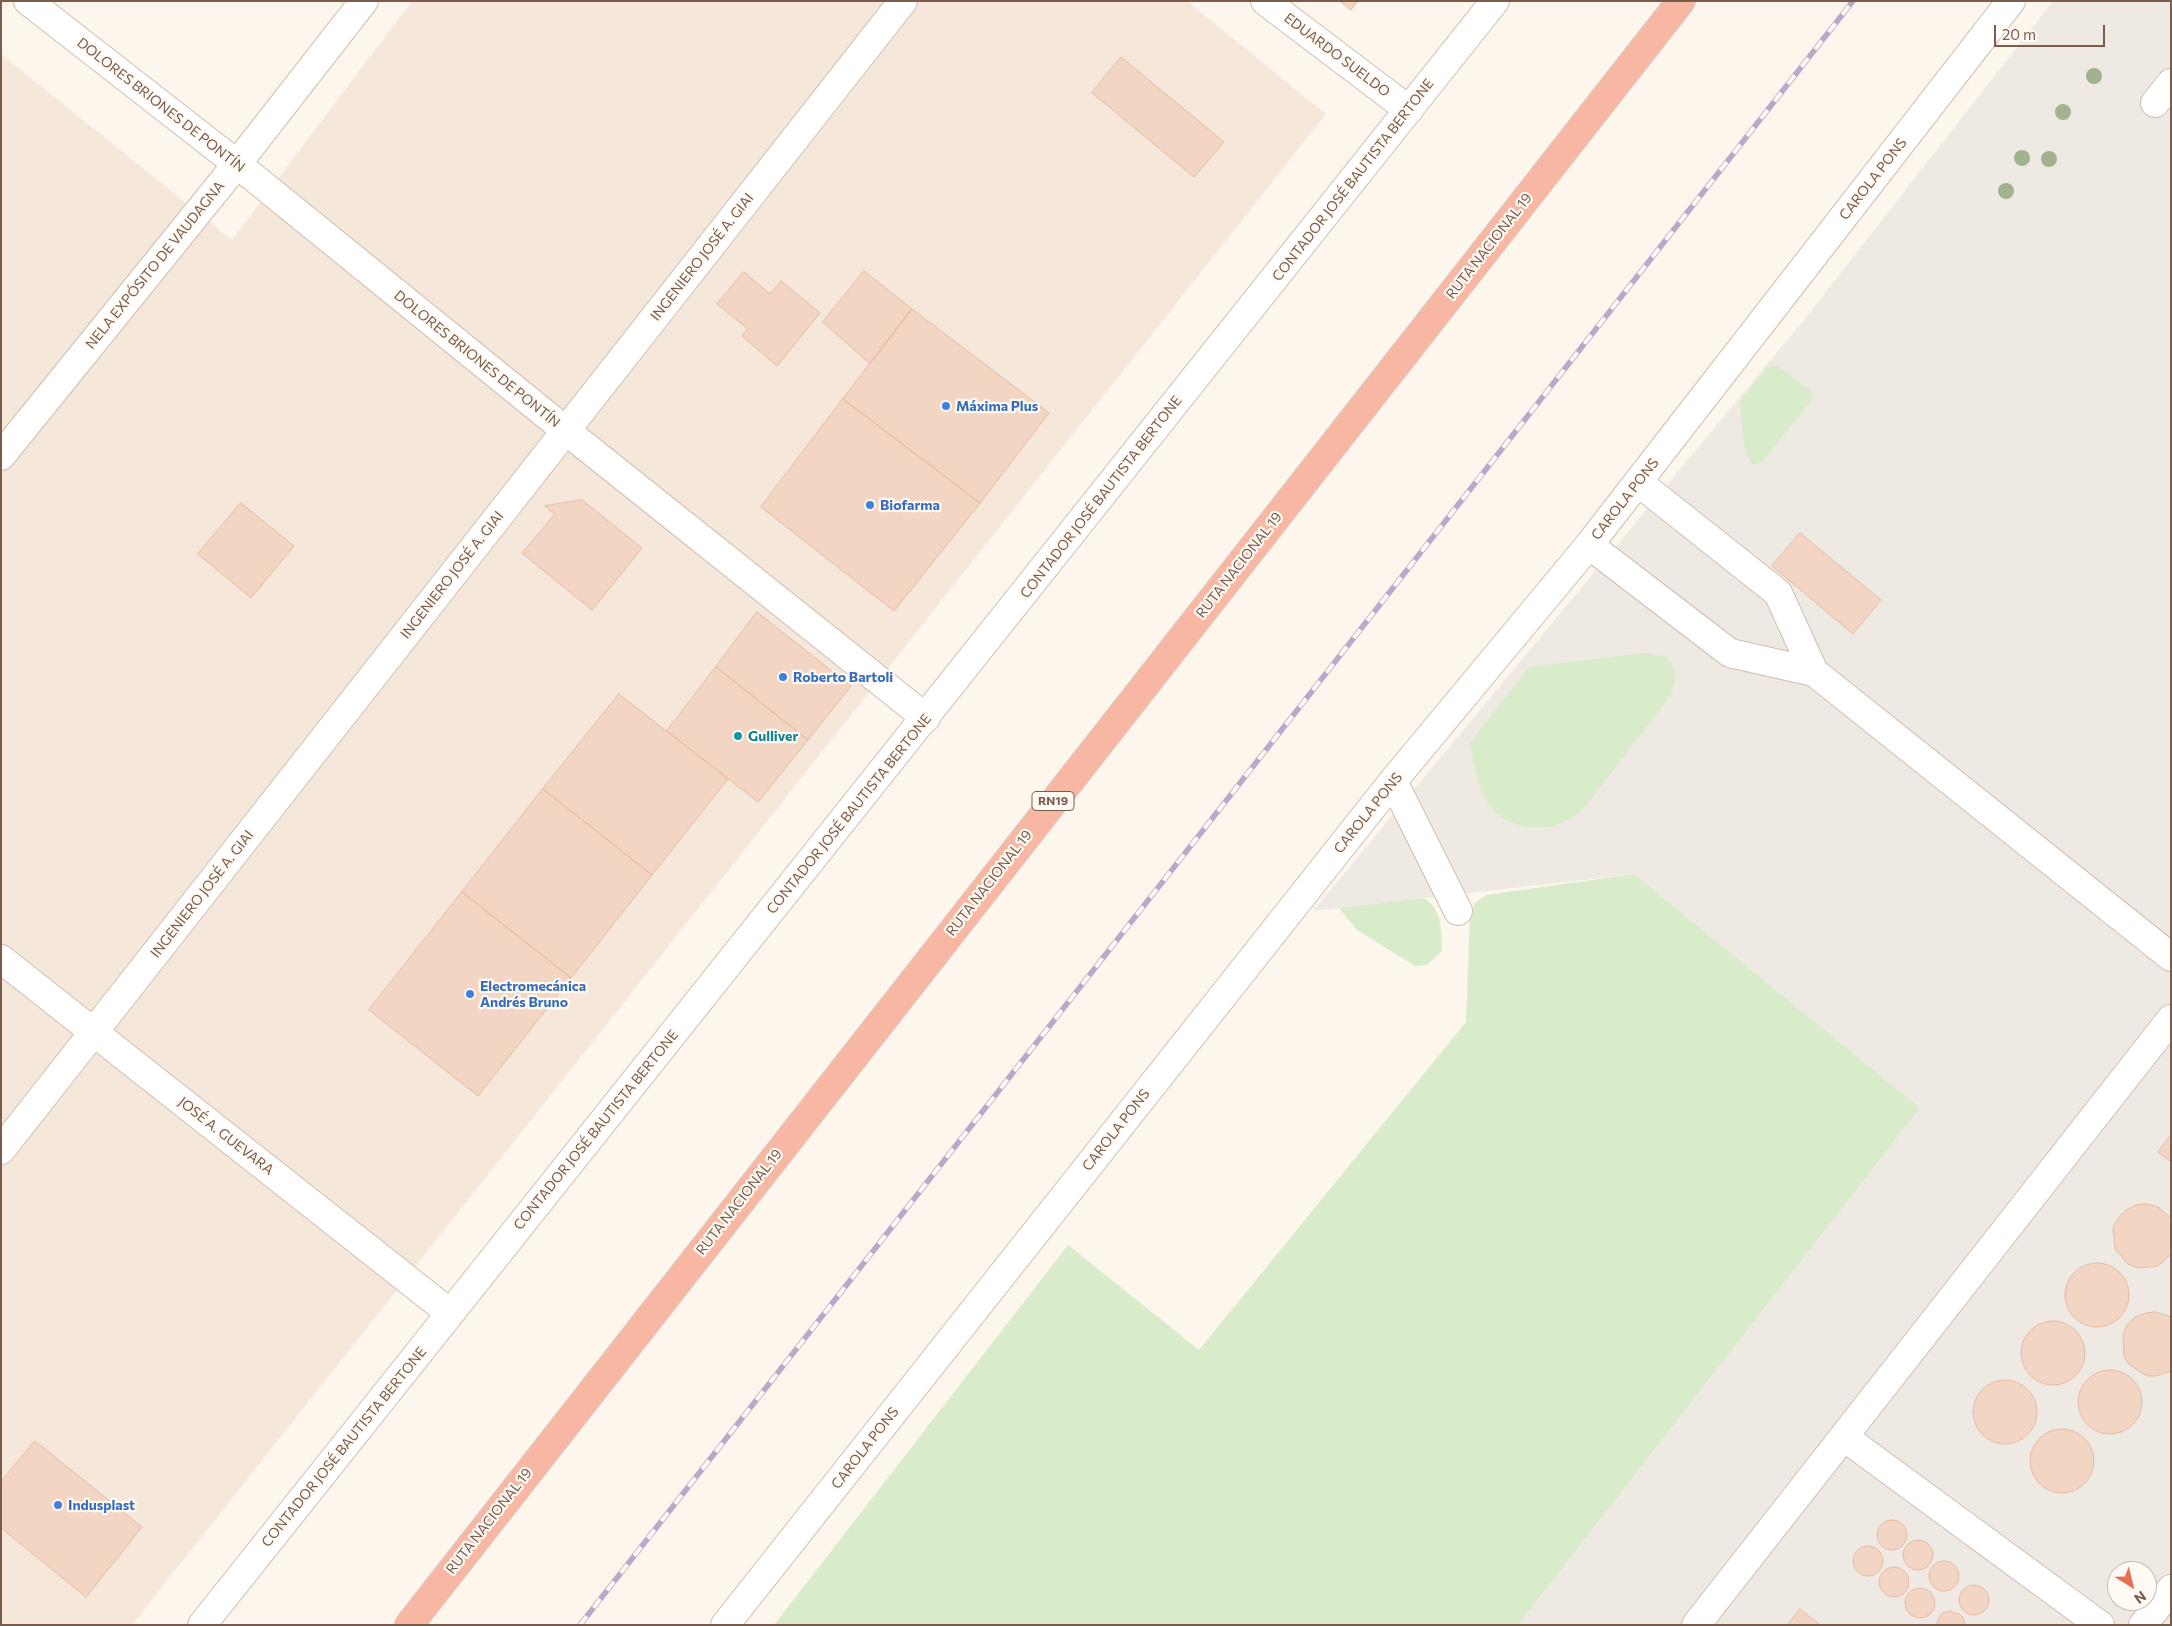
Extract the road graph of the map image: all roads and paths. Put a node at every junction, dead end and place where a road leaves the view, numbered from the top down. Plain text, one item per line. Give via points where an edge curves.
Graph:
1 (28, 1) edge
2 (364, 1) edge
3 (903, 1) edge
4 (1265, 1) edge
5 (1495, 1) edge
6 (1681, 1) edge
7 (2012, 1) edge
8 (1409, 110) junction
9 (237, 164) junction
10 (565, 430) junction
11 (1, 456) edge
12 (1638, 482) junction
13 (1589, 545) junction
14 (1814, 672) junction
15 (926, 718) junction
16 (1393, 780) junction
17 (1458, 911) dead end
18 (2171, 956) edge
19 (1, 959) edge
20 (2171, 1019) edge
21 (94, 1032) junction
22 (1, 1150) edge
23 (450, 1313) junction
24 (1844, 1437) junction
25 (2171, 1589) edge
26 (202, 1625) edge
27 (407, 1625) edge
28 (725, 1625) edge
29 (1696, 1625) edge
30 (2100, 1625) edge
31 (2143, 1625) edge

1 - 9 street, DOLORES BRIONES DE PONTÍN
2 - 9 street, NELA EXPÓSITO DE VAUDAGNA
3 - 10 street, INGENIERO JOSÉ A. GIAI
4 - 8 street, EDUARDO SUELDO
5 - 8 street, CONTADOR JOSÉ BAUTISTA BERTONE
6 - 27 highway, RUTA NACIONAL 19 / RN19
7 - 12 street, CAROLA PONS
8 - 15 street, CONTADOR JOSÉ BAUTISTA BERTONE
9 - 10 street, DOLORES BRIONES DE PONTÍN
9 - 11 street, NELA EXPÓSITO DE VAUDAGNA
10 - 15 street, DOLORES BRIONES DE PONTÍN
10 - 21 street, INGENIERO JOSÉ A. GIAI
12 - 13 street, CAROLA PONS
12 - 14 street via 1778,593
13 - 14 street via 1730,653
13 - 16 street, CAROLA PONS
14 - 18 street
15 - 23 street, CONTADOR JOSÉ BAUTISTA BERTONE
16 - 17 street
16 - 28 street, CAROLA PONS
19 - 21 street, JOSÉ A. GUEVARA
20 - 24 street
21 - 22 street, INGENIERO JOSÉ A. GIAI
21 - 23 street, JOSÉ A. GUEVARA
23 - 26 street, CONTADOR JOSÉ BAUTISTA BERTONE
24 - 29 street
24 - 30 street
25 - 31 street

